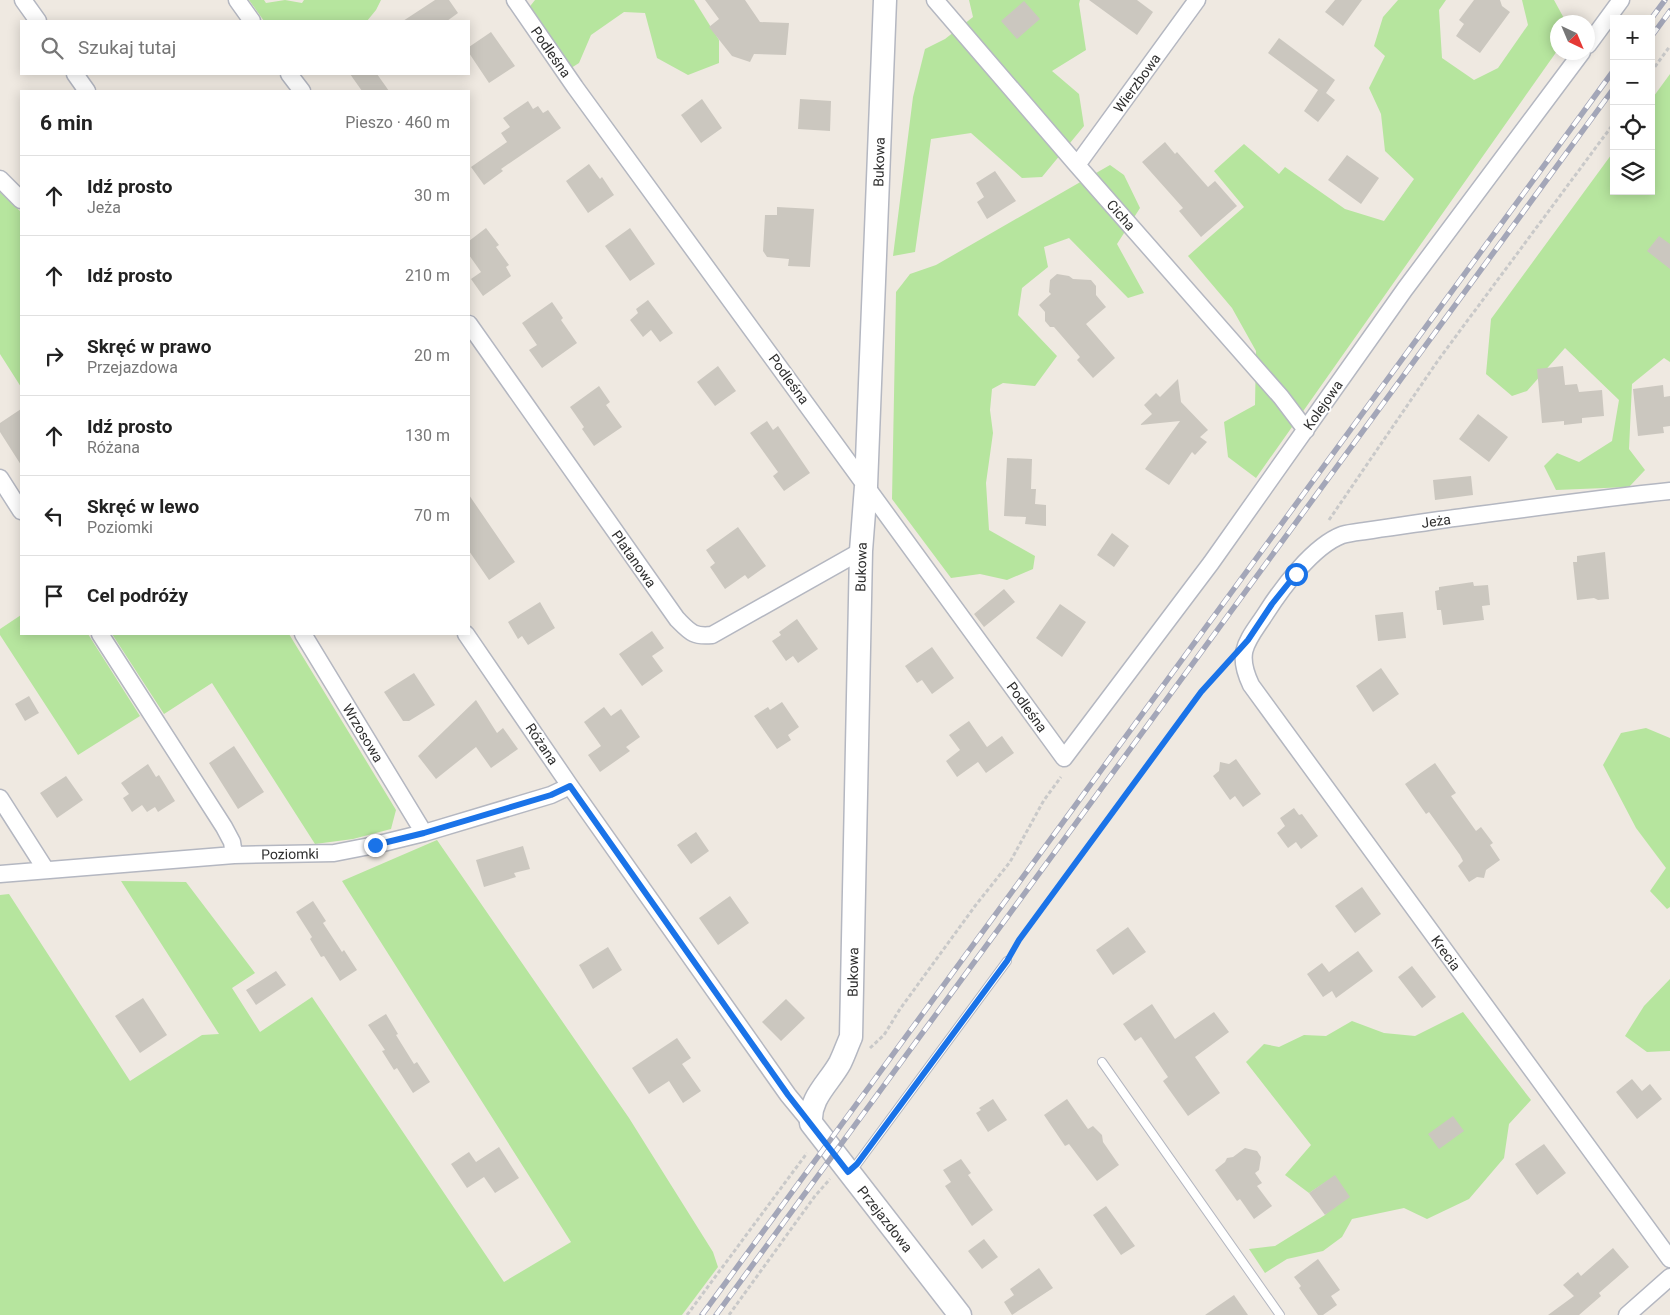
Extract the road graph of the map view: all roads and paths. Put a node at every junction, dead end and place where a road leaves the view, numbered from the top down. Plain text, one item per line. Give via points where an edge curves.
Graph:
1 (24, 0) edge
2 (237, 0) edge
3 (515, 0) edge
4 (885, 0) edge
5 (935, 0) edge
6 (1197, 0) edge
7 (1621, 0) edge
8 (37, 20) edge
9 (251, 20) edge
10 (1595, 35) edge
11 (1670, 46) edge
12 (1576, 60) edge
13 (1655, 67) edge
14 (76, 75) edge
15 (290, 75) edge
16 (86, 90) edge
17 (301, 90) edge
18 (1610, 128) edge
19 (1077, 165) junction
20 (0, 178) edge
21 (20, 199) edge
22 (470, 325) edge
23 (1306, 430) junction
24 (0, 478) edge
25 (866, 486) junction
26 (1670, 490) edge
27 (20, 509) edge
28 (1327, 524) dead end
29 (861, 551) junction
30 (101, 635) edge
31 (304, 635) edge
32 (467, 635) edge
33 (1248, 640) junction
34 (1064, 758) junction
35 (570, 786) junction
36 (0, 798) edge
37 (424, 833) junction
38 (234, 855) junction
39 (46, 870) junction
40 (0, 874) edge
41 (1007, 961) joint
42 (1102, 1062) dead end
43 (840, 1063) junction
44 (815, 1129) junction
45 (848, 1172) junction
46 (1670, 1259) edge
47 (1670, 1277) edge
48 (687, 1315) edge
49 (728, 1315) edge
50 (960, 1315) edge
51 (1280, 1315) edge
52 (1627, 1315) edge

1 - 8 street
2 - 9 street
3 - 25 street, Podleśna
4 - 25 street, Bukowa
5 - 19 street, Cicha
6 - 19 street, Wierzbowa
7 - 10 street
11 - 13 path
12 - 23 street, Kolejowa via 1405,289
14 - 16 street
15 - 17 street
18 - 28 path via 1439,359
19 - 23 street, Cicha
20 - 21 street
22 - 29 street, Platanowa via 677,619 691,634 712,635
23 - 34 street, Kolejowa
24 - 27 street
25 - 29 street, Bukowa
25 - 34 street, Podleśna
26 - 33 street, Jeża via 1342,535 1320,550 1296,574
29 - 43 street, Bukowa via 851,1037
30 - 38 street via 224,827
31 - 37 street, Wrzosowa
32 - 35 street, Różana
33 - 41 path via 1201,692 1019,940
33 - 46 street, Krecia via 1243,662 1251,685
34 - 43 path via 1062,776 1044,800 1010,862 900,1009 884,1036 864,1052
35 - 37 street, Poziomki via 551,795
35 - 44 street, Różana
36 - 39 street
37 - 38 street, Poziomki via 334,852
38 - 39 street, Poziomki
39 - 40 street, Poziomki
41 - 45 lane
42 - 51 lane
43 - 44 street, Bukowa via 817,1096 810,1114
44 - 45 street, Przejazdowa
44 - 48 path
45 - 49 path via 832,1176 815,1196
45 - 50 street, Przejazdowa
47 - 52 street

